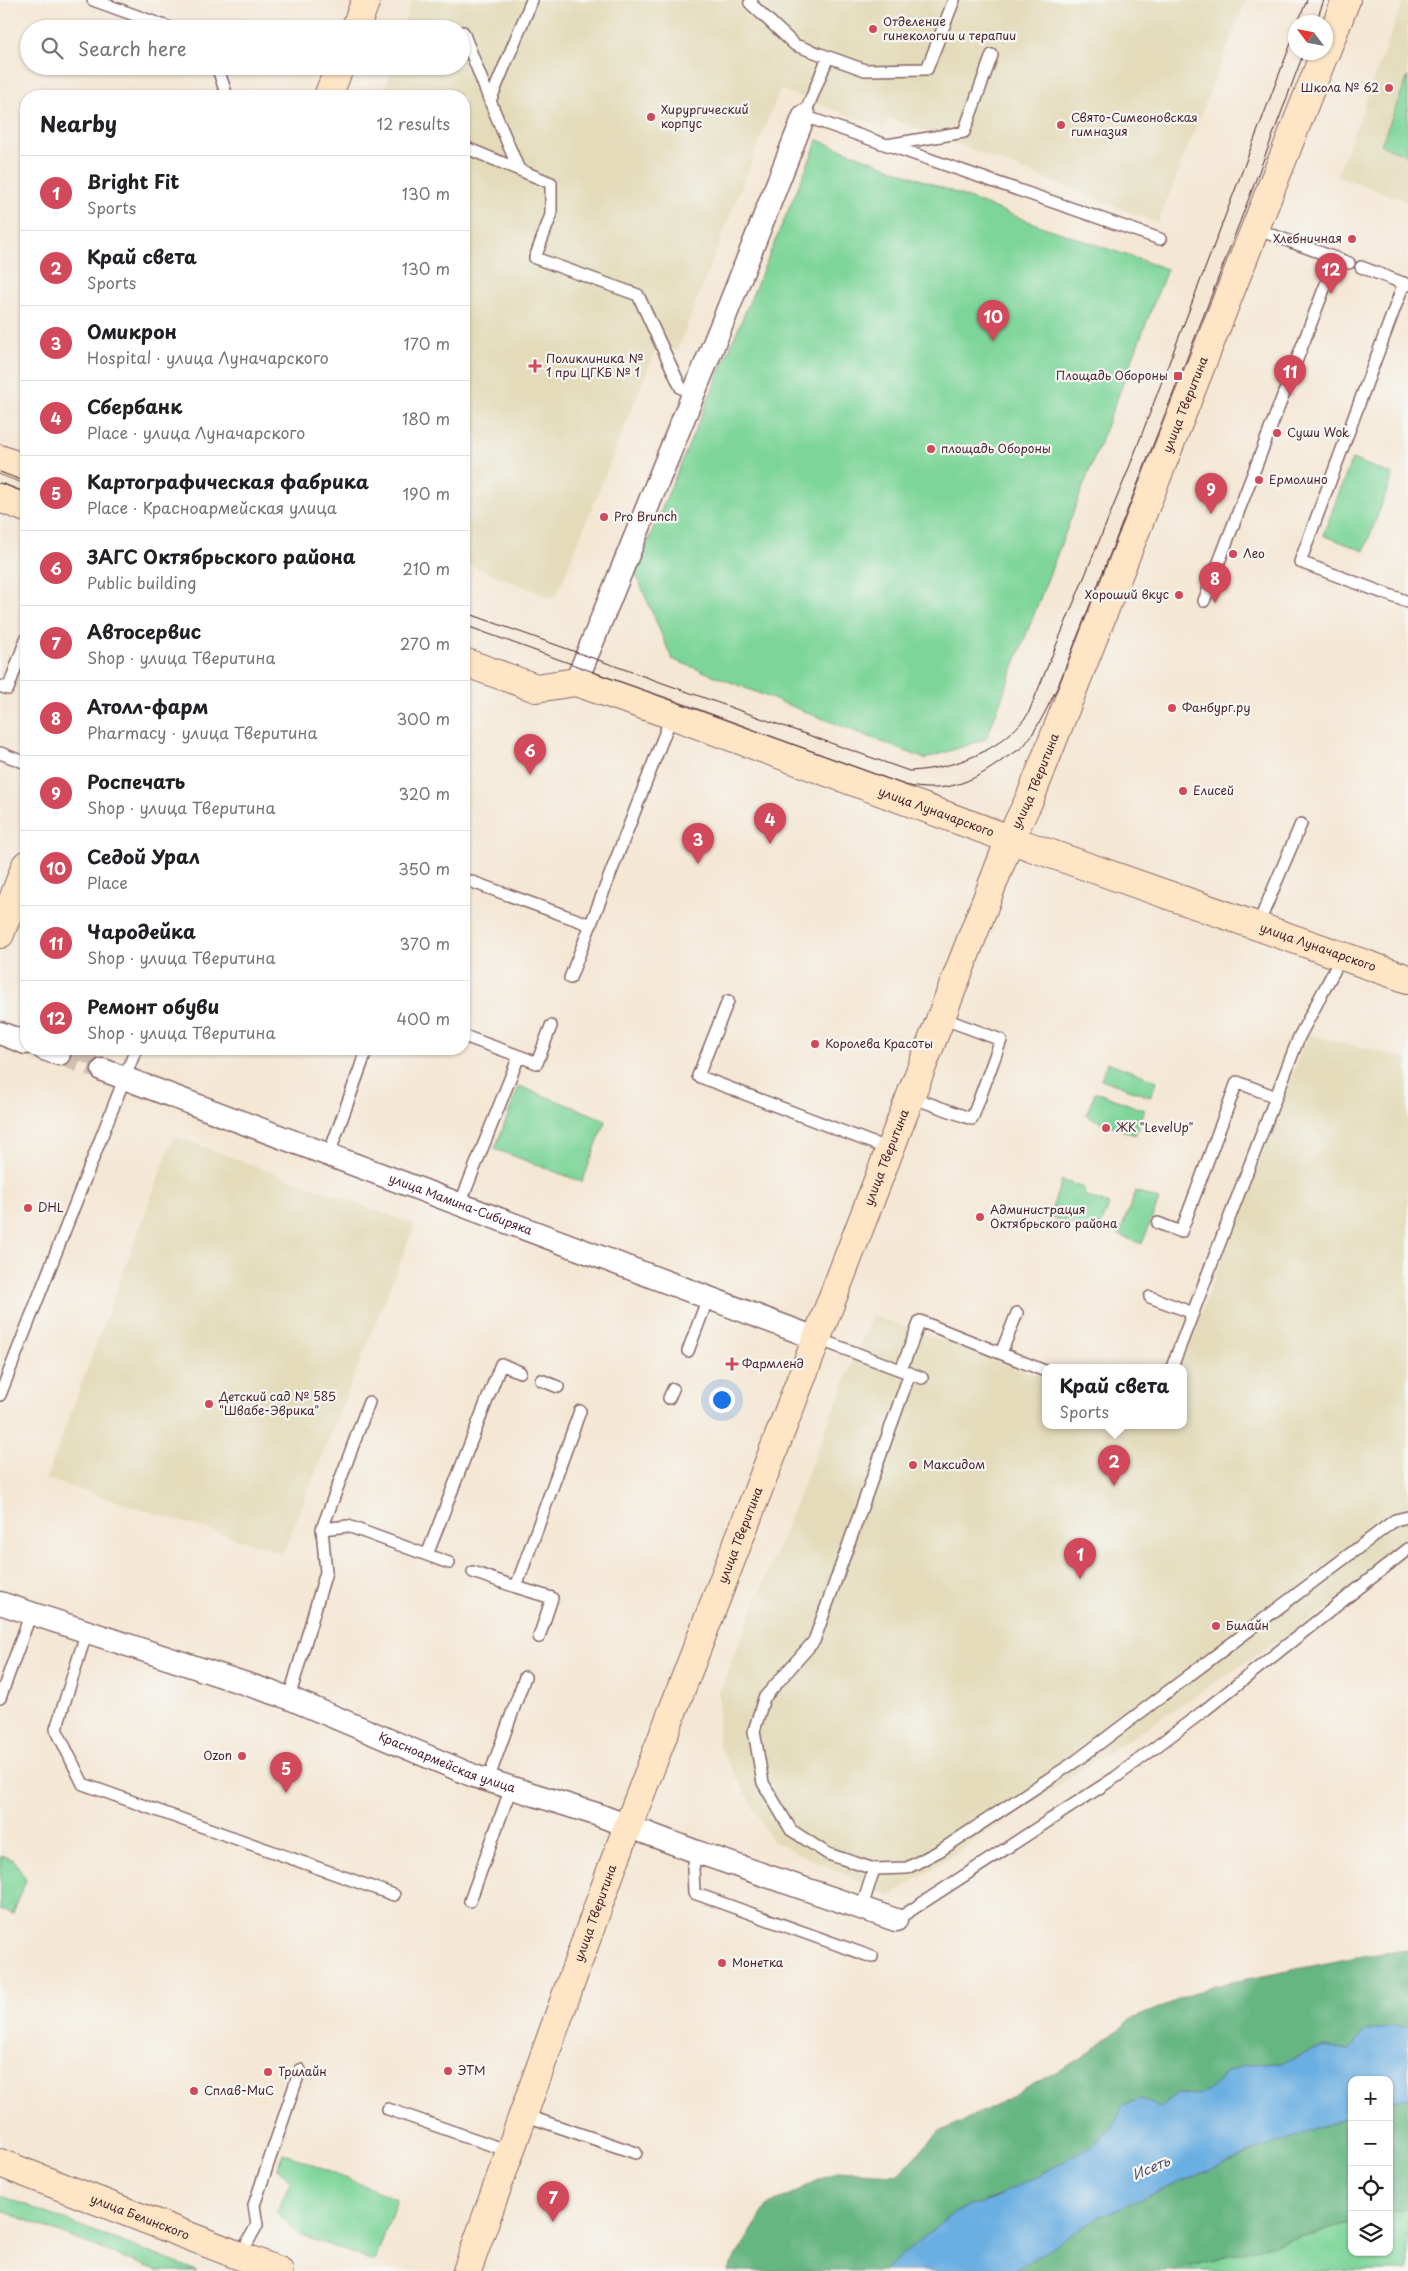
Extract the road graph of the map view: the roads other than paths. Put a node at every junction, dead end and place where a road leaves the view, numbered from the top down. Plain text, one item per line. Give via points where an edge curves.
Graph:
1 (93, 0) edge
2 (366, 0) edge
3 (532, 0) edge
4 (752, 0) edge
5 (954, 0) edge
6 (1346, 0) edge
7 (148, 20) edge
8 (358, 20) edge
9 (1333, 32) edge
10 (470, 50) edge
11 (992, 55) dead end
12 (828, 57) junction
13 (1322, 60) edge
14 (220, 75) edge
15 (336, 75) edge
16 (225, 90) edge
17 (330, 90) edge
18 (490, 101) junction
19 (804, 116) junction
20 (887, 145) junction
21 (470, 149) edge
22 (519, 170) junction
23 (1256, 228) junction
24 (1160, 239) dead end
25 (1336, 258) junction
26 (1349, 263) dead end
27 (1361, 267) dead end
28 (1406, 284) edge
29 (680, 388) dead end
30 (0, 459) edge
31 (20, 467) edge
32 (0, 498) edge
33 (20, 506) edge
34 (1204, 601) dead end
35 (1408, 602) edge
36 (20, 656) edge
37 (470, 666) edge
38 (576, 682) junction
39 (0, 686) edge
40 (672, 715) junction
41 (0, 753) edge
42 (20, 761) edge
43 (1301, 824) dead end
44 (1010, 840) junction
45 (20, 881) edge
46 (470, 881) edge
47 (591, 925) junction
48 (1257, 927) junction
49 (0, 934) edge
50 (1342, 955) junction
51 (570, 978) dead end
52 (1408, 979) edge
53 (728, 1001) dead end
54 (942, 1018) junction
55 (551, 1026) dead end
56 (0, 1033) edge
57 (470, 1038) edge
58 (20, 1041) edge
59 (134, 1055) edge
60 (365, 1055) edge
61 (519, 1056) junction
62 (104, 1070) dead end
63 (125, 1078) junction
64 (911, 1097) junction
65 (1276, 1097) junction
66 (890, 1150) junction
67 (329, 1154) junction
68 (460, 1204) junction
69 (1158, 1223) dead end
70 (1150, 1297) dead end
71 (708, 1298) junction
72 (1017, 1313) dead end
73 (1192, 1313) junction
74 (818, 1339) junction
75 (688, 1351) dead end
76 (1001, 1353) junction
77 (1173, 1364) edge
78 (1042, 1369) edge
79 (905, 1371) junction
80 (520, 1372) dead end
81 (922, 1378) dead end
82 (541, 1380) dead end
83 (558, 1387) dead end
84 (0, 1395) edge
85 (369, 1402) dead end
86 (580, 1410) dead end
87 (1408, 1518) edge
88 (322, 1529) junction
89 (1408, 1549) edge
90 (427, 1555) junction
91 (449, 1563) dead end
92 (474, 1572) dead end
93 (516, 1587) junction
94 (0, 1603) edge
95 (30, 1613) junction
96 (87, 1632) junction
97 (539, 1637) dead end
98 (525, 1677) dead end
99 (0, 1698) edge
100 (289, 1698) junction
101 (488, 1780) junction
102 (511, 1788) junction
103 (630, 1826) junction
104 (696, 1852) junction
105 (874, 1869) junction
106 (394, 1895) dead end
107 (470, 1901) dead end
108 (862, 1907) junction
109 (896, 1920) joint
110 (872, 1957) dead end
111 (300, 2070) dead end
112 (388, 2109) dead end
113 (524, 2115) junction
114 (511, 2152) junction
115 (636, 2153) dead end
116 (0, 2163) edge
117 (240, 2256) junction
118 (279, 2271) edge
119 (467, 2271) edge

1 - 7 lane
2 - 8 street
3 - 18 lane
4 - 12 lane via 750,3 795,45
5 - 12 lane via 927,69 865,70
6 - 9 street, улица Тверитина
10 - 18 lane
11 - 20 lane via 964,132
12 - 19 lane
13 - 23 street, улица Тверитина
14 - 16 lane
15 - 17 street
18 - 22 lane
19 - 20 lane
19 - 38 street
20 - 24 lane
21 - 22 lane
22 - 29 lane via 551,183 551,215 535,258 638,295
23 - 25 lane
23 - 44 street, улица Тверитина via 1030,798
25 - 26 lane
25 - 34 lane
27 - 28 lane
28 - 35 lane via 1300,562
30 - 31 street
32 - 33 street
36 - 39 lane via 8,689
37 - 38 street, улица Луначарского via 536,688
38 - 40 street, улица Луначарского
40 - 44 street, улица Луначарского
40 - 47 lane
41 - 42 lane
43 - 48 lane
44 - 48 street, улица Луначарского
44 - 54 street, улица Тверитина
45 - 49 street
46 - 47 lane
47 - 51 lane
48 - 50 street, улица Луначарского
50 - 52 street, улица Луначарского
50 - 65 lane via 1299,1037
53 - 66 lane via 698,1076
54 - 64 street, улица Тверитина
54 - 64 lane via 1001,1040 972,1119
55 - 61 lane via 537,1063
56 - 58 street
57 - 61 lane
59 - 63 lane
60 - 67 lane
61 - 68 lane
62 - 63 street, улица Мамина-Сибиряка
63 - 67 street, улица Мамина-Сибиряка
63 - 84 lane
64 - 66 street, улица Тверитина
65 - 69 lane via 1237,1082 1181,1232
65 - 73 lane
66 - 74 street, улица Тверитина
67 - 68 street, улица Мамина-Сибиряка
68 - 71 street, улица Мамина-Сибиряка
70 - 73 lane
71 - 74 street, улица Мамина-Сибиряка
71 - 75 lane
72 - 76 lane
73 - 77 lane
74 - 79 lane
74 - 103 street, улица Тверитина
76 - 78 lane
76 - 79 lane via 920,1321
79 - 81 lane
79 - 105 lane via 814,1641 764,1698 754,1731 763,1783 791,1830 828,1854
80 - 90 lane via 501,1364
82 - 83 lane
85 - 88 lane
86 - 93 lane
87 - 105 lane via 1395,1520 1076,1760 941,1850 907,1868
88 - 90 lane via 348,1526
88 - 100 lane via 326,1572
89 - 109 lane via 1116,1777
90 - 91 lane
92 - 93 lane
93 - 97 lane via 552,1598
94 - 95 street, Красноармейская улица
95 - 96 street, Красноармейская улица
95 - 99 lane
96 - 100 street, Красноармейская улица
96 - 106 lane via 56,1728 84,1784
98 - 101 lane
100 - 101 street, Красноармейская улица
101 - 102 street, Красноармейская улица
102 - 103 street, Красноармейская улица
102 - 107 lane
103 - 104 street, Красноармейская улица
103 - 113 street, улица Тверитина
104 - 108 street, Красноармейская улица
104 - 110 lane via 694,1893
105 - 108 lane
108 - 109 street, Красноармейская улица
111 - 117 lane via 254,2205 257,2225
112 - 114 lane
113 - 114 street, улица Тверитина
113 - 115 lane
114 - 119 street, улица Тверитина
116 - 117 street, улица Белинского
117 - 118 street, улица Белинского

